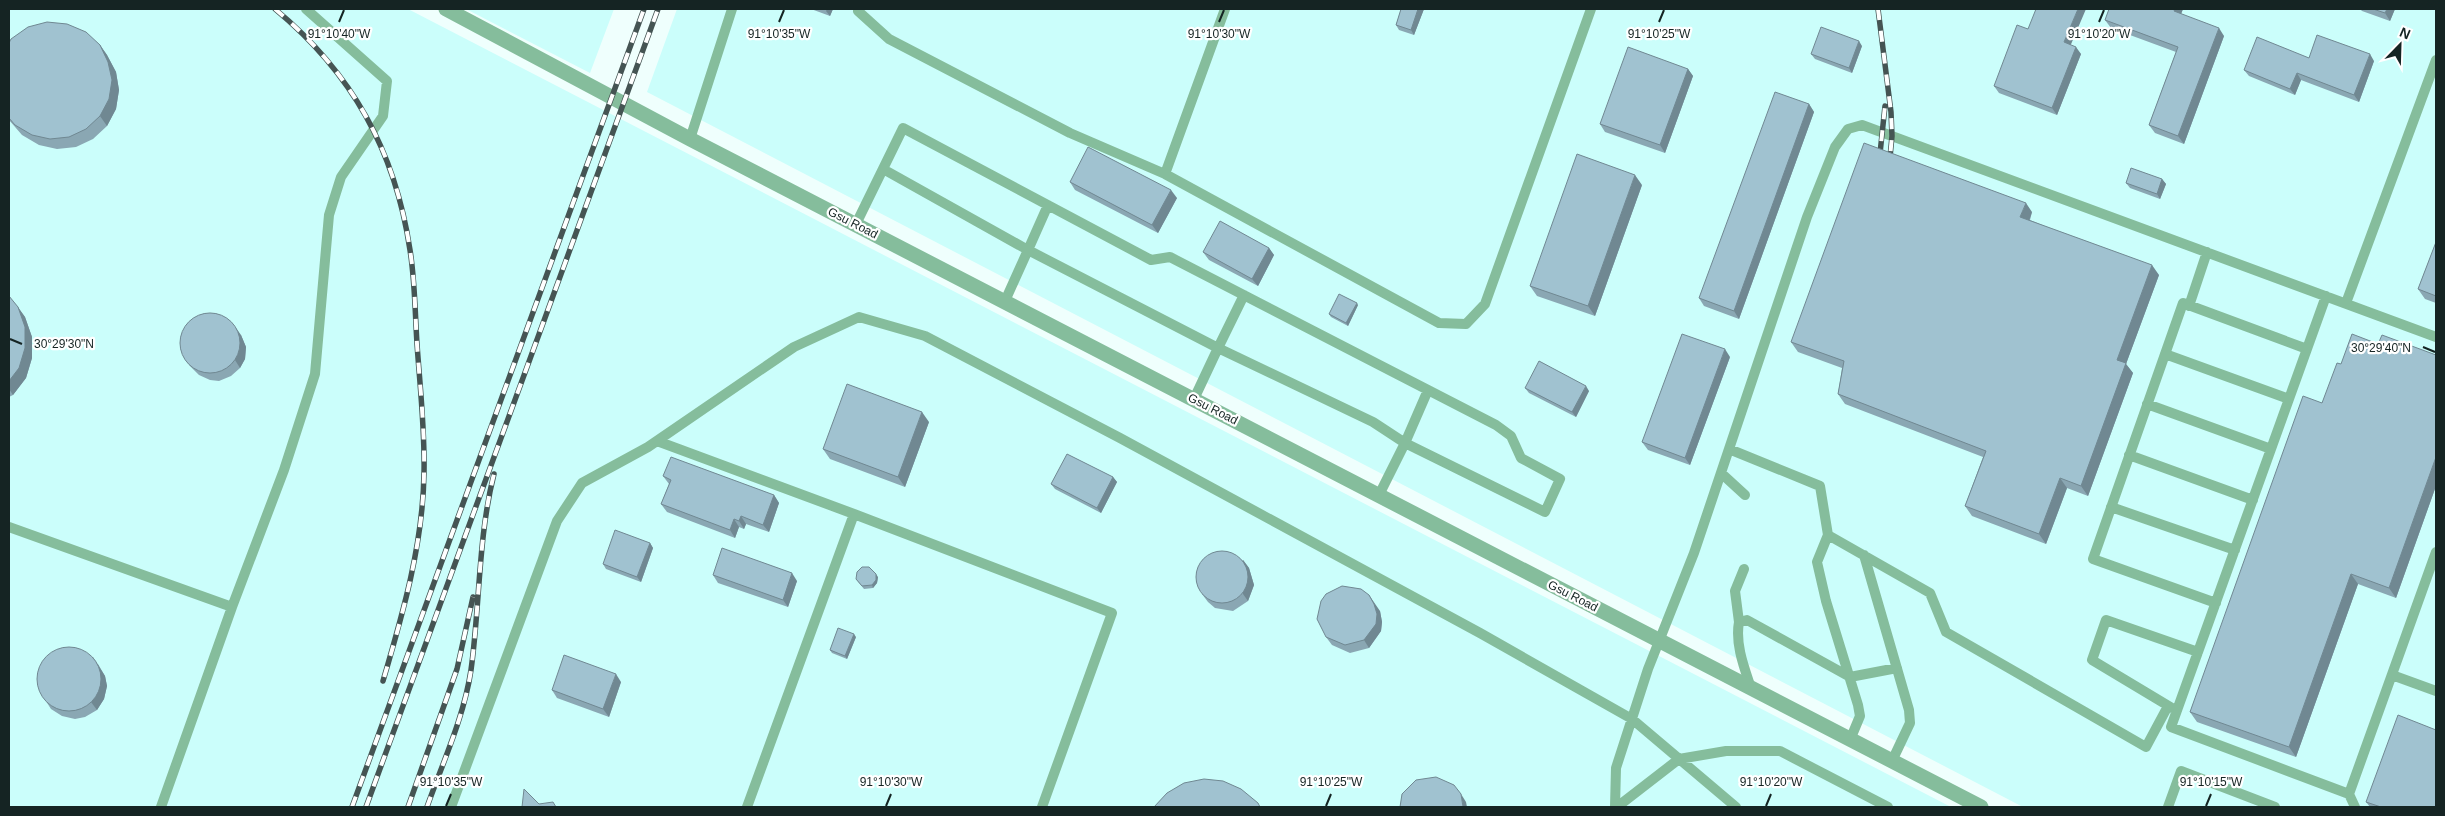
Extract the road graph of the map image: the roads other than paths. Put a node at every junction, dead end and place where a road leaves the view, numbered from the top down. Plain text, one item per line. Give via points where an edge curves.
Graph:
1 (306, 9) edge
2 (732, 9) edge
3 (859, 9) edge
4 (1226, 9) edge
5 (1591, 9) edge
6 (456, 11) edge
7 (2436, 60) edge
8 (690, 138) junction
9 (883, 169) junction
10 (1165, 174) junction
11 (1048, 205) junction
12 (856, 224) junction
13 (1028, 250) junction
14 (2207, 252) junction
15 (1244, 295) junction
16 (2326, 296) junction
17 (1005, 301) junction
18 (2346, 303) junction
19 (2189, 306) junction
20 (2436, 336) edge
21 (1218, 348) junction
22 (2307, 349) junction
23 (2165, 354) junction
24 (1428, 390) junction
25 (1194, 399) junction
26 (2289, 399) junction
27 (2148, 404) junction
28 (657, 442) junction
29 (1406, 443) junction
30 (1730, 449) junction
31 (2271, 449) junction
32 (2129, 455) junction
33 (1721, 473) junction
34 (1380, 495) junction
35 (1745, 496) dead end
36 (2253, 500) junction
37 (2111, 507) junction
38 (854, 514) junction
39 (9, 527) edge
40 (1828, 535) junction
41 (2235, 550) junction
42 (2436, 552) edge
43 (1864, 555) junction
44 (1744, 569) dead end
45 (2216, 603) junction
46 (232, 607) junction
47 (1739, 622) junction
48 (1659, 640) junction
49 (2198, 652) junction
50 (1897, 668) junction
51 (2392, 675) junction
52 (1850, 677) junction
53 (1751, 688) junction
54 (2436, 691) edge
55 (2168, 706) junction
56 (2177, 711) junction
57 (1632, 719) junction
58 (1850, 740) junction
59 (1679, 759) junction
60 (1892, 761) junction
61 (2349, 794) junction
62 (161, 807) edge
63 (451, 807) edge
64 (747, 807) edge
65 (1042, 807) edge
66 (1616, 807) edge
67 (1736, 807) edge
68 (1888, 807) edge
69 (1981, 807) edge
70 (2168, 807) edge
71 (2275, 807) edge
72 (2355, 807) edge

1 - 46 lane via 387,81 384,116 342,177 330,216 315,374 284,470
2 - 8 lane
3 - 10 lane via 889,40 1070,133
4 - 10 lane
5 - 10 lane via 1485,304 1466,324 1439,323
6 - 8 street, Gsu Road
7 - 18 lane
8 - 12 street, Gsu Road
9 - 11 lane via 904,128
9 - 12 lane
9 - 13 lane
11 - 13 lane
11 - 15 lane via 1151,260 1170,257
12 - 17 street, Gsu Road
13 - 17 lane
13 - 21 lane
14 - 16 lane
14 - 19 lane
14 - 30 lane via 1862,125 1848,129 1835,147 1807,217
15 - 21 lane
15 - 24 lane
16 - 18 lane
16 - 22 lane
17 - 25 street, Gsu Road
18 - 20 lane
19 - 22 lane
19 - 23 lane via 2183,303
21 - 25 lane
21 - 29 lane via 1373,422
22 - 26 lane
23 - 26 lane
23 - 27 lane
24 - 29 lane
24 - 29 lane via 1496,425 1511,436 1521,458 1560,479 1545,512
25 - 34 street, Gsu Road
26 - 31 lane
27 - 31 lane
27 - 32 lane
28 - 38 lane
28 - 57 lane via 794,348 859,317 926,336 1120,438
28 - 63 lane via 582,483 557,521
29 - 34 lane
30 - 33 lane
30 - 40 lane via 1820,486
31 - 36 lane
32 - 36 lane
32 - 37 lane
33 - 35 lane
33 - 48 lane via 1694,553
34 - 48 street, Gsu Road
36 - 41 lane
37 - 41 lane
37 - 45 lane via 2093,559
38 - 64 lane
38 - 65 lane via 1112,612
39 - 46 lane
40 - 43 lane
40 - 52 lane via 1817,562
41 - 45 lane
42 - 51 lane
43 - 50 lane
43 - 55 lane via 1930,593 1946,632 2146,747
44 - 47 lane via 1735,591
45 - 49 lane
46 - 62 lane
47 - 52 lane via 1748,620
47 - 53 lane via 1737,632 1741,656
48 - 53 street, Gsu Road
48 - 57 lane
49 - 55 lane via 2106,620 2092,660
49 - 56 lane
50 - 52 lane
50 - 60 lane via 1910,723
51 - 54 lane
51 - 61 lane
52 - 58 lane via 1860,716
53 - 58 street, Gsu Road
55 - 56 lane
56 - 61 lane via 2171,727
57 - 59 lane
57 - 66 lane via 1616,768
58 - 60 street, Gsu Road
59 - 66 lane
59 - 67 lane
59 - 68 lane via 1726,751 1780,751
60 - 69 street, Gsu Road
61 - 72 lane
70 - 71 lane via 2180,771

